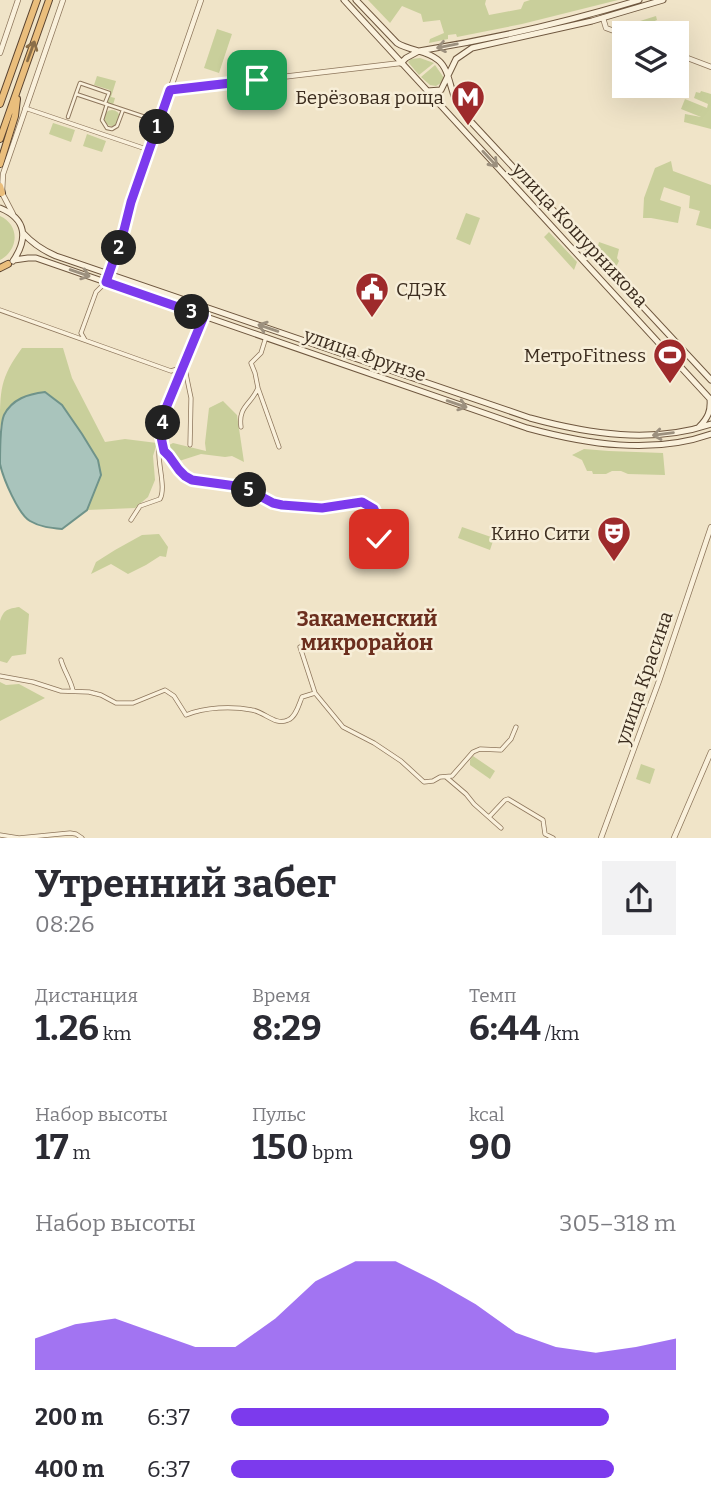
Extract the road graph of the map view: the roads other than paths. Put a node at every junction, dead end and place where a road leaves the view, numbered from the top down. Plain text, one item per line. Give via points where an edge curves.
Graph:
1 (18, 0) edge
2 (36, 0) edge
3 (64, 0) edge
4 (201, 0) edge
5 (344, 0) edge
6 (356, 0) edge
7 (639, 0) edge
8 (663, 0) edge
9 (49, 3) edge
10 (603, 18) junction
11 (612, 31) edge
12 (419, 51) junction
13 (0, 53) edge
14 (689, 59) edge
15 (401, 63) junction
16 (711, 67) edge
17 (447, 75) junction
18 (6, 88) junction
19 (17, 89) junction
20 (170, 90) junction
21 (427, 91) junction
22 (76, 94) junction
23 (0, 96) edge
24 (0, 104) edge
25 (106, 104) junction
26 (25, 108) junction
27 (123, 110) junction
28 (68, 117) dead end
29 (151, 119) dead end
30 (0, 139) edge
31 (150, 150) junction
32 (0, 164) edge
33 (1, 189) edge
34 (0, 208) edge
35 (14, 215) junction
36 (23, 233) junction
37 (5, 265) edge
38 (110, 274) junction
39 (106, 282) junction
40 (0, 310) edge
41 (204, 316) junction
42 (266, 337) junction
43 (85, 340) junction
44 (184, 367) junction
45 (379, 367) junction
46 (376, 376) junction
47 (711, 380) edge
48 (419, 381) junction
49 (258, 388) junction
50 (416, 390) junction
51 (710, 399) edge
52 (711, 424) edge
53 (241, 427) dead end
54 (698, 429) junction
55 (711, 434) edge
56 (161, 437) junction
57 (696, 439) junction
58 (711, 440) edge
59 (190, 445) dead end
60 (279, 447) dead end
61 (131, 520) dead end
62 (711, 527) edge
63 (377, 558) dead end
64 (300, 647) dead end
65 (61, 660) dead end
66 (0, 676) edge
67 (73, 691) junction
68 (315, 693) junction
69 (516, 727) dead end
70 (711, 752) edge
71 (444, 776) junction
72 (489, 817) junction
73 (500, 828) dead end
74 (0, 835) edge
75 (82, 838) edge
76 (553, 838) edge
77 (601, 838) edge
78 (674, 838) edge

1 - 13 street
2 - 18 highway
3 - 26 street
4 - 20 street
5 - 15 main road
6 - 12 main road via 397,43
7 -> 12 main road via 548,25
8 - 10 main road
19 -> 9 highway
10 - 11 street
10 - 17 main road via 472,48 456,59
12 - 15 main road
12 - 17 main road via 439,60
14 - 16 street
15 - 20 street
15 - 21 main road, улица Кошурникова
17 - 21 main road via 441,90
17 - 47 main road, улица Кошурникова via 461,111
18 - 23 highway
18 - 24 highway
19 - 30 highway
19 - 32 highway via 15,116
20 - 31 street
21 -> 51 main road, улица Кошурникова
22 - 25 street
22 - 25 street via 80,83 109,93
22 - 28 street
25 - 27 street
25 - 27 street via 102,120 109,129 117,126
26 - 31 street
26 - 33 street
27 - 29 street
31 - 38 street
33 - 35 street
34 - 35 main road
35 - 36 main road
36 - 37 main road via 20,248
36 - 38 main road, улица Фрунзе via 42,250
37 -> 39 main road, улица Фрунзе via 36,258
38 - 39 street
45 -> 38 main road, улица Фрунзе
39 - 41 main road, улица Фрунзе
39 - 43 street via 96,292 81,333
40 - 43 street
41 - 42 main road, улица Фрунзе
41 - 44 street
42 - 46 main road, улица Фрунзе
42 - 49 street via 261,353 251,363
43 - 44 street via 171,371
44 - 56 street via 166,408
44 - 59 street via 191,398
45 - 46 main road
45 - 48 main road, улица Фрунзе
46 - 50 main road, улица Фрунзе
48 - 50 main road
54 -> 48 main road, улица Фрунзе via 628,436 569,428
49 - 53 street via 242,412
49 - 60 street
50 -> 57 main road, улица Фрунзе via 566,438 629,446
51 - 54 main road via 709,415
52 - 54 main road, улица Фрунзе
55 - 57 main road, улица Фрунзе
56 - 61 street via 163,494 140,506
56 - 63 street via 164,451 192,480 243,487 282,505 369,505 379,520
57 - 58 main road
62 - 77 street, улица Красина
64 - 68 street
65 - 67 street
66 - 67 street
67 - 68 street via 133,703 164,690 174,696 186,715 205,709 253,710 275,721 289,720 302,697
68 - 71 street via 343,727 401,761 424,782
69 - 71 street via 501,750 473,752 456,773
70 - 78 street
71 - 72 street
72 - 73 street
72 - 76 street via 508,799 541,817 545,834
74 - 75 street via 19,838 70,833

